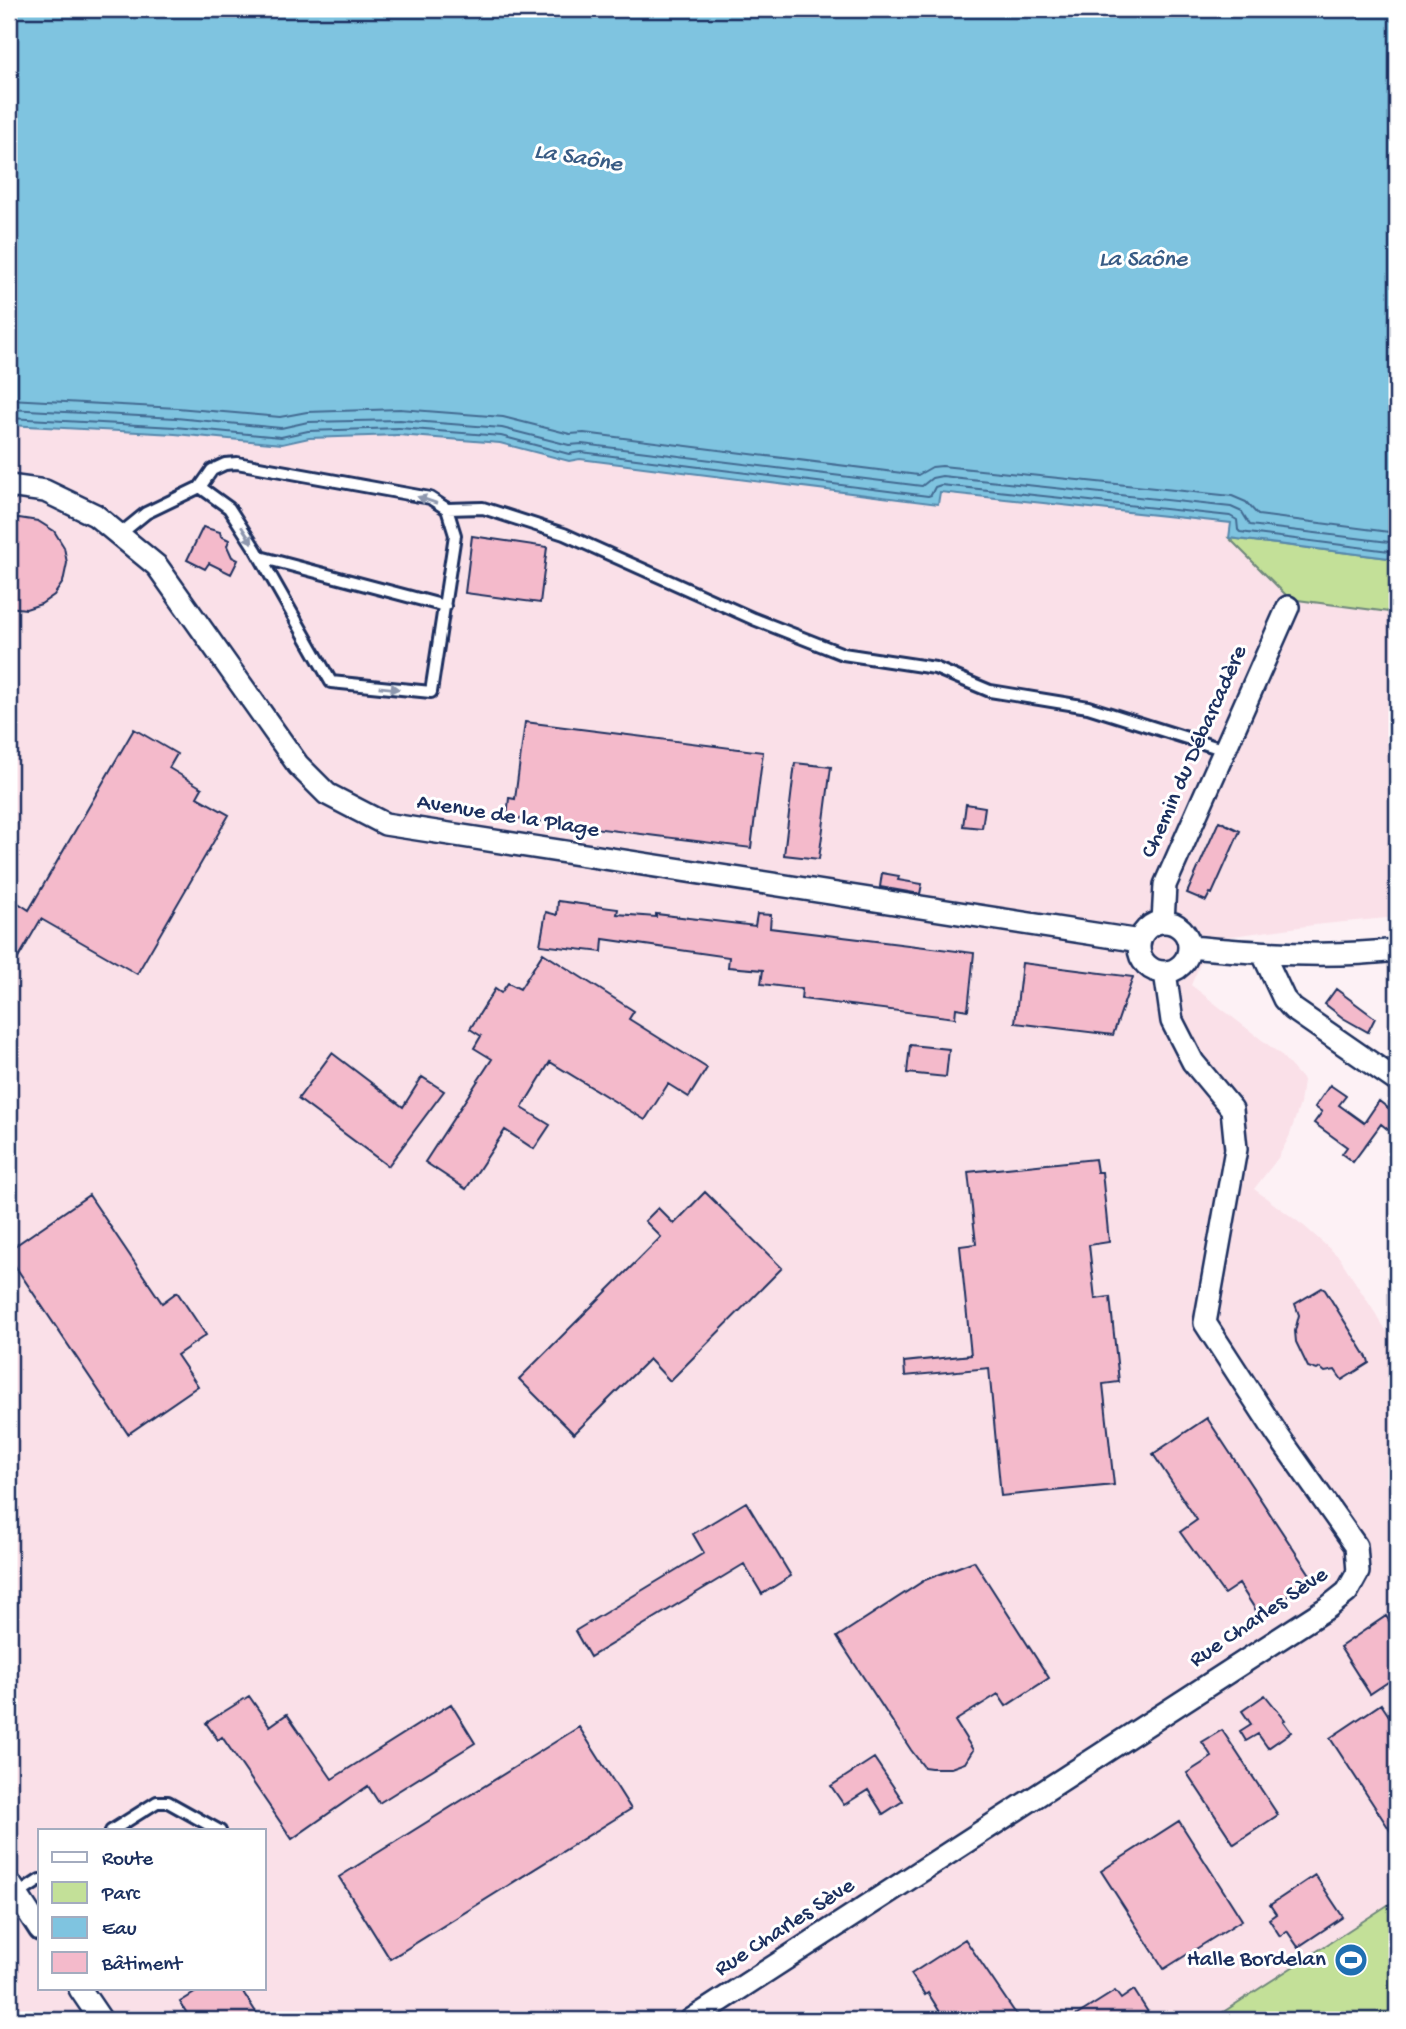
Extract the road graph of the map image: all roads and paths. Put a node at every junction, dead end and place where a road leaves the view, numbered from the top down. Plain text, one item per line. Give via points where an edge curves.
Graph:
1 (9, 486) edge
2 (200, 487) junction
3 (447, 509) junction
4 (119, 535) junction
5 (260, 557) junction
6 (445, 606) junction
7 (1289, 607) dead end
8 (1225, 750) junction
9 (1163, 922) junction
10 (1140, 941) junction
11 (1189, 947) junction
12 (1397, 950) edge
13 (1262, 954) junction
14 (1165, 972) junction
15 (1397, 1081) edge
16 (114, 1829) edge
17 (216, 1829) edge
18 (38, 1881) edge
19 (13, 1889) edge
20 (38, 1927) edge
21 (81, 1990) edge
22 (101, 2020) edge
23 (691, 2020) edge

1 - 4 street, Avenue de la Plage via 45,491 95,514
3 -> 2 lane via 430,498 237,463 212,470
2 - 4 lane via 146,513
2 -> 5 lane via 229,508
3 - 6 lane via 455,535
3 - 8 lane via 484,508 564,534 843,654 935,668 990,691 1088,707
4 - 10 street, Avenue de la Plage via 157,566 298,765 327,794 385,824
5 - 6 lane
5 -> 6 lane via 331,682 432,692
7 - 8 street, Chemin du Débarcadère
8 - 9 street, Chemin du Débarcadère via 1165,885
9 - 10 street via 1148,927
9 - 11 street via 1178,926
10 - 14 street via 1142,959 1156,971
11 - 13 street
11 - 14 street via 1182,964
12 - 13 street
13 - 15 street via 1293,1009
14 - 23 street, Rue Charles Sève via 1172,1021 1193,1062 1232,1109 1236,1149 1205,1323 1356,1546 1358,1572 1347,1592 1326,1608
16 - 17 lane via 158,1802 168,1802
18 - 19 lane
19 - 20 street
21 - 22 street

